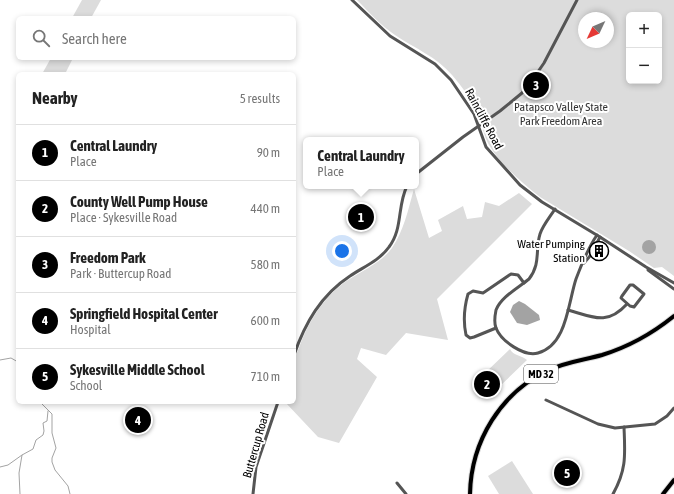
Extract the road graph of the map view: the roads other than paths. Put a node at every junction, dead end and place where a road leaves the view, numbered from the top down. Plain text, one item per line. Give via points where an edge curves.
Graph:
1 (352, 0) edge
2 (577, 0) edge
3 (478, 126) junction
4 (419, 172) edge
5 (406, 189) edge
6 (555, 209) junction
7 (597, 235) junction
8 (600, 237) junction
9 (583, 264) junction
10 (645, 269) junction
11 (524, 283) junction
12 (674, 283) edge
13 (674, 289) edge
14 (626, 304) junction
15 (568, 310) junction
16 (674, 316) edge
17 (496, 328) junction
18 (296, 350) edge
19 (546, 400) dead end
20 (277, 404) edge
21 (674, 408) edge
22 (624, 427) junction
23 (674, 480) edge
24 (397, 483) dead end
25 (253, 494) edge
26 (406, 494) edge
27 (470, 494) edge
28 (613, 494) edge
29 (663, 494) edge

1 - 3 street, Raincliffe Road via 390,36 444,72 468,105
2 - 3 street via 534,79 513,102
3 - 4 street
3 - 6 street, Raincliffe Road via 486,147 502,166 530,194
5 - 18 street via 398,231 392,244 380,257 343,280 324,299 306,325
6 - 7 street, Raincliffe Road
6 - 11 street via 540,232 538,259 529,279
7 - 8 street, Raincliffe Road
7 - 9 street via 587,251
8 - 9 street
8 - 10 street, Raincliffe Road
9 - 15 street
10 - 12 street, Raincliffe Road
10 - 13 street, Raincliffe Road
11 - 17 street via 498,306 495,316
11 - 17 street via 518,275 511,274 483,293 473,290 468,294 464,316 466,335 470,338
14 - 14 street via 621,298 630,285 633,285 644,296 634,307
14 - 15 street via 618,313 606,318
15 - 17 street via 555,343 539,352 529,353 516,348 502,337
16 - 27 main road, MD 32 via 627,345 604,354 557,366 540,374 521,388 503,404 485,431 474,460
19 - 22 street via 598,424 615,428
20 - 25 street, Buttercup Road via 257,464
21 - 22 street via 655,424
22 - 28 street via 623,471
23 - 29 main road
24 - 26 street

